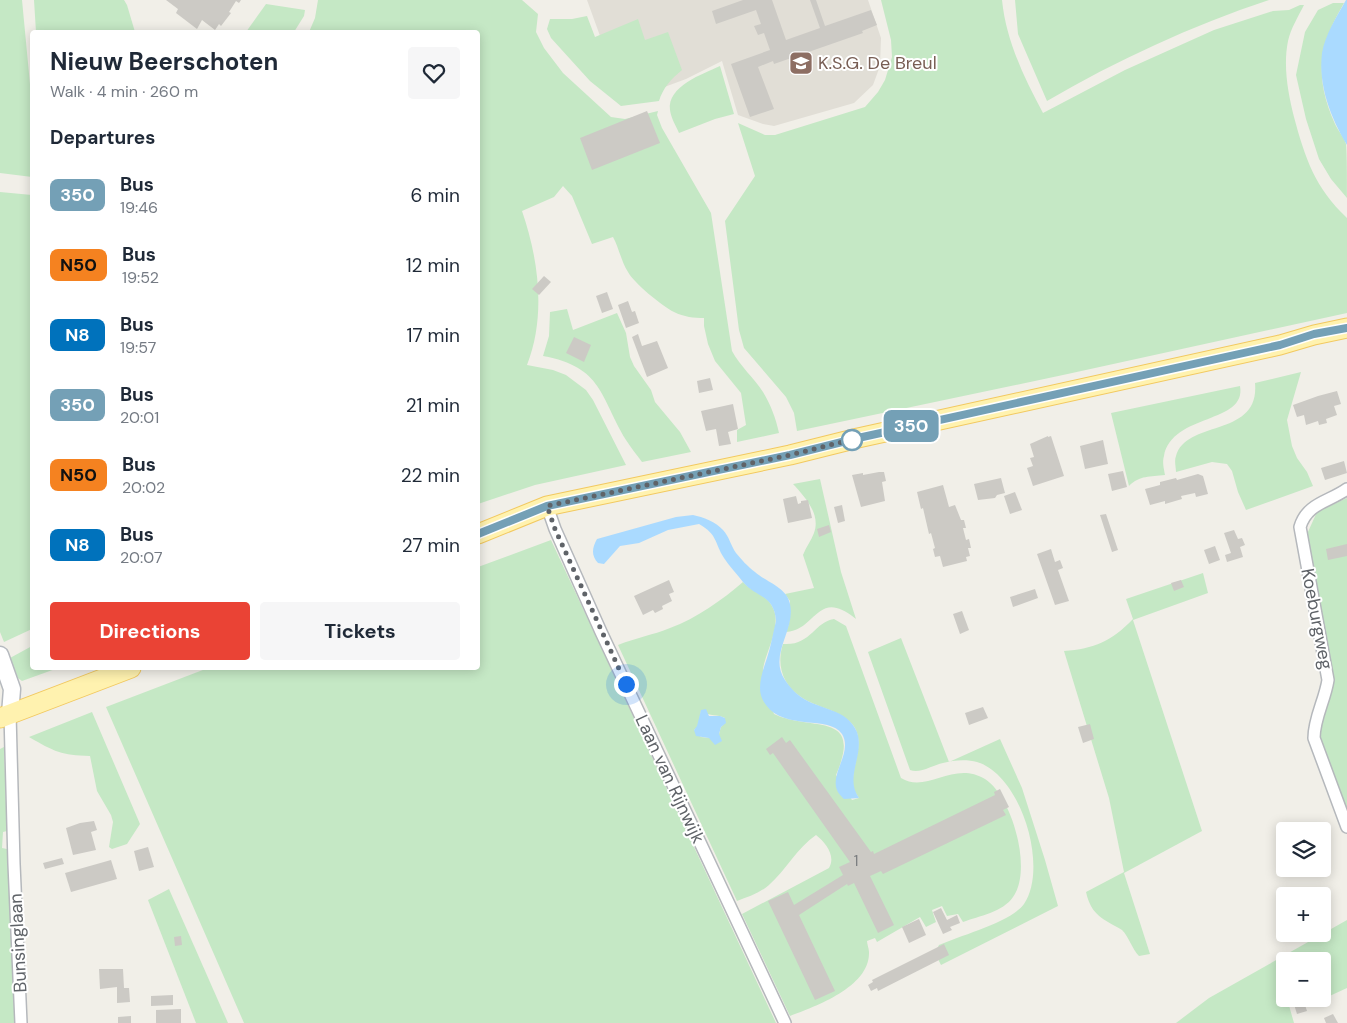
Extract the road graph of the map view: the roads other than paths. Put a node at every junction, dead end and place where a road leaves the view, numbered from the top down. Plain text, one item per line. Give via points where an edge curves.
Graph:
1 (1347, 328) edge
2 (1347, 340) edge
3 (1280, 345) junction
4 (1347, 489) edge
5 (547, 506) junction
6 (480, 533) edge
7 (0, 655) edge
8 (126, 670) edge
9 (5, 716) edge
10 (1347, 827) edge
11 (21, 1023) edge
12 (785, 1023) edge

1 - 3 main road
2 - 3 main road
3 - 5 main road
4 - 10 street, Koeburgweg via 1306,512 1300,527 1328,680 1314,738
5 - 6 main road
5 - 12 street, Laan van Rijnwijk via 601,632
7 - 9 street via 12,689
8 - 9 main road
9 - 11 street, Bunsinglaan

